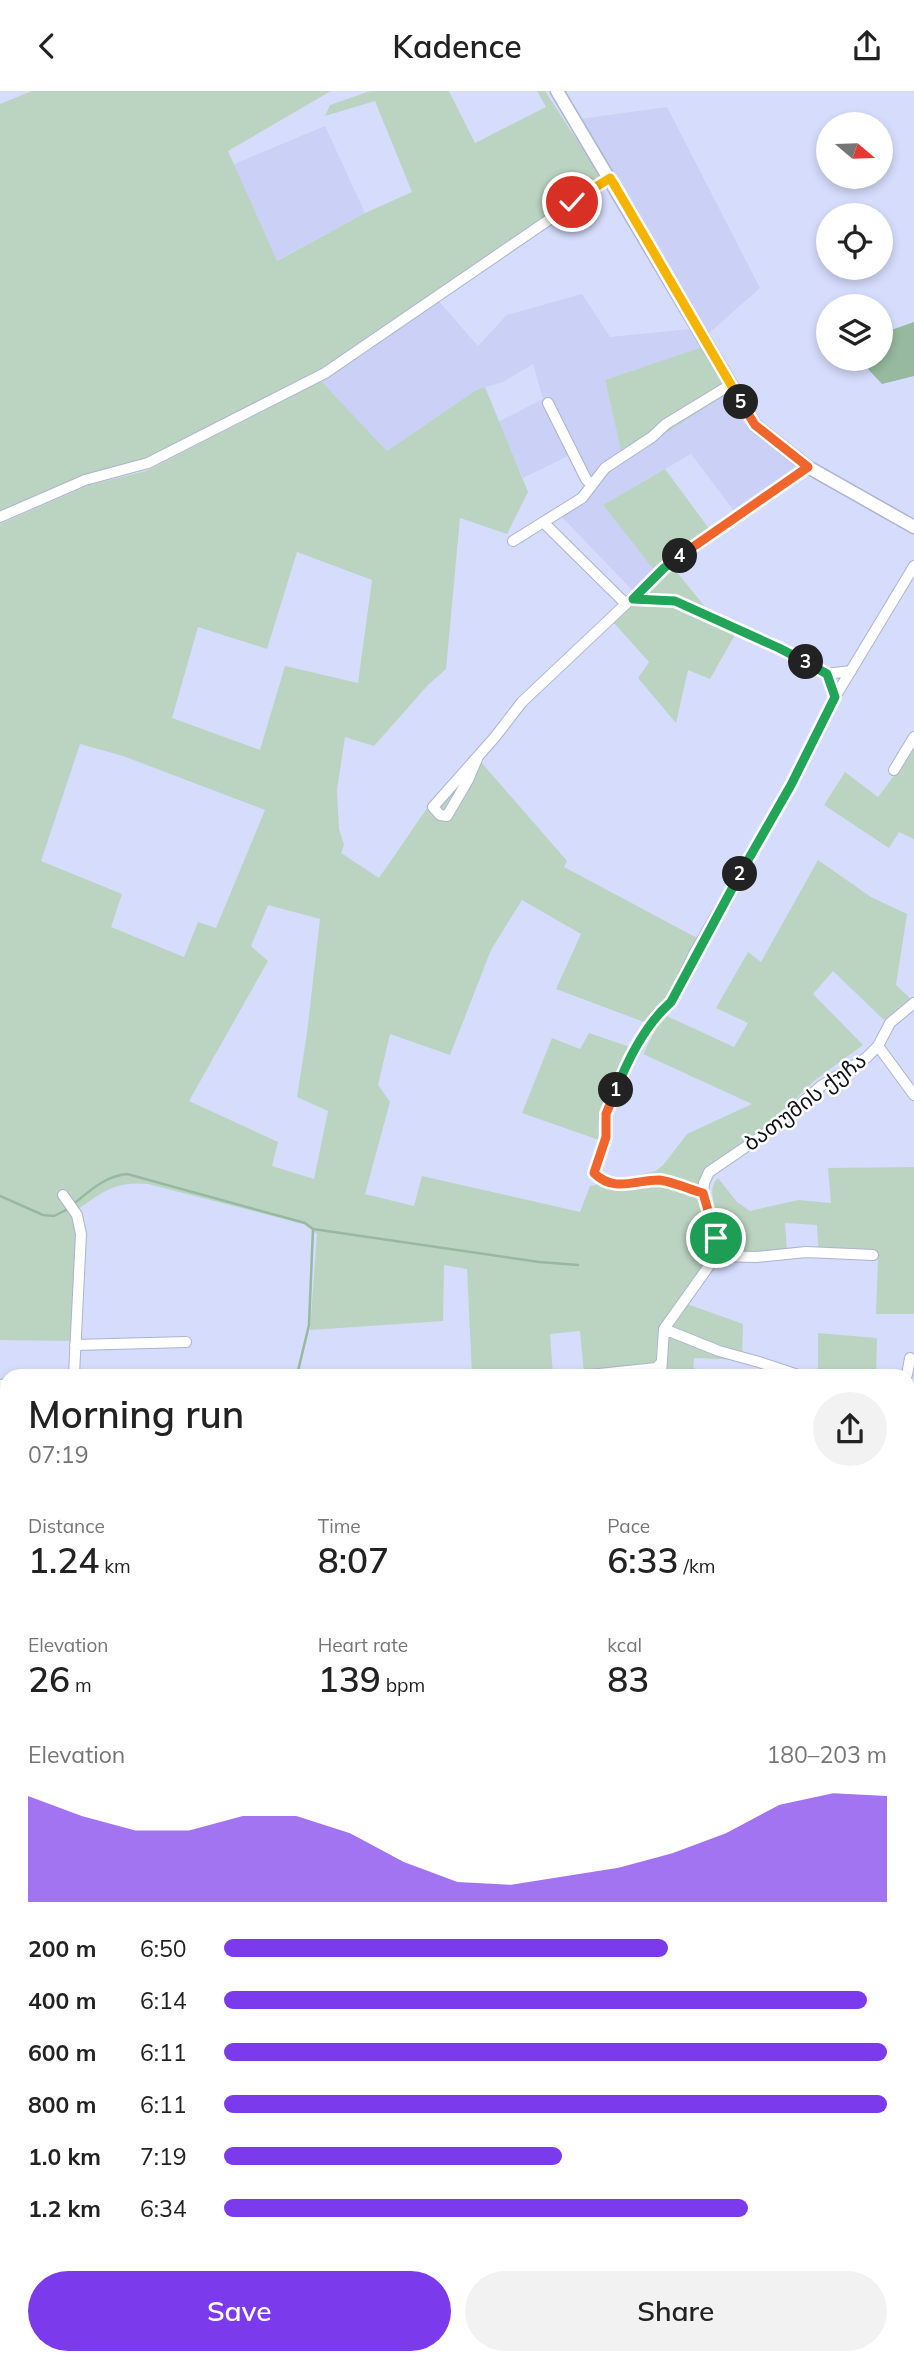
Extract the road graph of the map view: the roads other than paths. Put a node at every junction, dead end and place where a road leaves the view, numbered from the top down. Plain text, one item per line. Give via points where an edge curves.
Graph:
1 (557, 91) edge
2 (610, 178) junction
3 (730, 384) junction
4 (548, 403) dead end
5 (808, 467) junction
6 (592, 485) junction
7 (0, 517) edge
8 (542, 522) junction
9 (914, 527) edge
10 (513, 541) dead end
11 (914, 566) edge
12 (630, 601) junction
13 (851, 671) junction
14 (827, 674) junction
15 (835, 697) junction
16 (914, 737) edge
17 (477, 759) junction
18 (894, 770) dead end
19 (914, 1003) edge
20 (878, 1046) junction
21 (914, 1095) edge
22 (703, 1193) junction
23 (63, 1195) dead end
24 (873, 1255) dead end
25 (716, 1256) junction
26 (664, 1329) junction
27 (186, 1342) dead end
28 (75, 1345) junction
29 (910, 1358) dead end
30 (662, 1363) junction
31 (74, 1369) edge
32 (647, 1369) edge
33 (662, 1369) edge
34 (774, 1369) edge
35 (908, 1369) edge

1 - 2 street
2 - 3 street
2 - 7 street via 325,373 148,463 85,480
3 - 5 street via 755,425
3 - 6 street via 605,468
4 - 6 street
5 - 9 street
5 - 12 street via 664,568
6 - 8 street via 582,498
8 - 10 street
8 - 12 street
11 - 13 street
12 - 14 street via 675,601
12 - 17 street via 522,702
13 - 14 street
13 - 15 street
14 - 15 street
15 - 22 street via 671,1002 655,1016 621,1076 606,1114 606,1137 594,1173 601,1180 615,1185 662,1180
16 - 18 street
17 - 17 street via 447,816 440,815 433,807
19 - 20 street, ბათუმის ქუჩა via 890,1023
20 - 21 street
20 - 22 street, ბათუმის ქუჩა via 709,1172
22 - 25 street via 716,1238
23 - 28 street via 77,1215 81,1234
24 - 25 street
25 - 26 street
26 - 30 street
26 - 34 street
27 - 28 street
28 - 31 street
29 - 35 street
30 - 32 street
30 - 33 street

